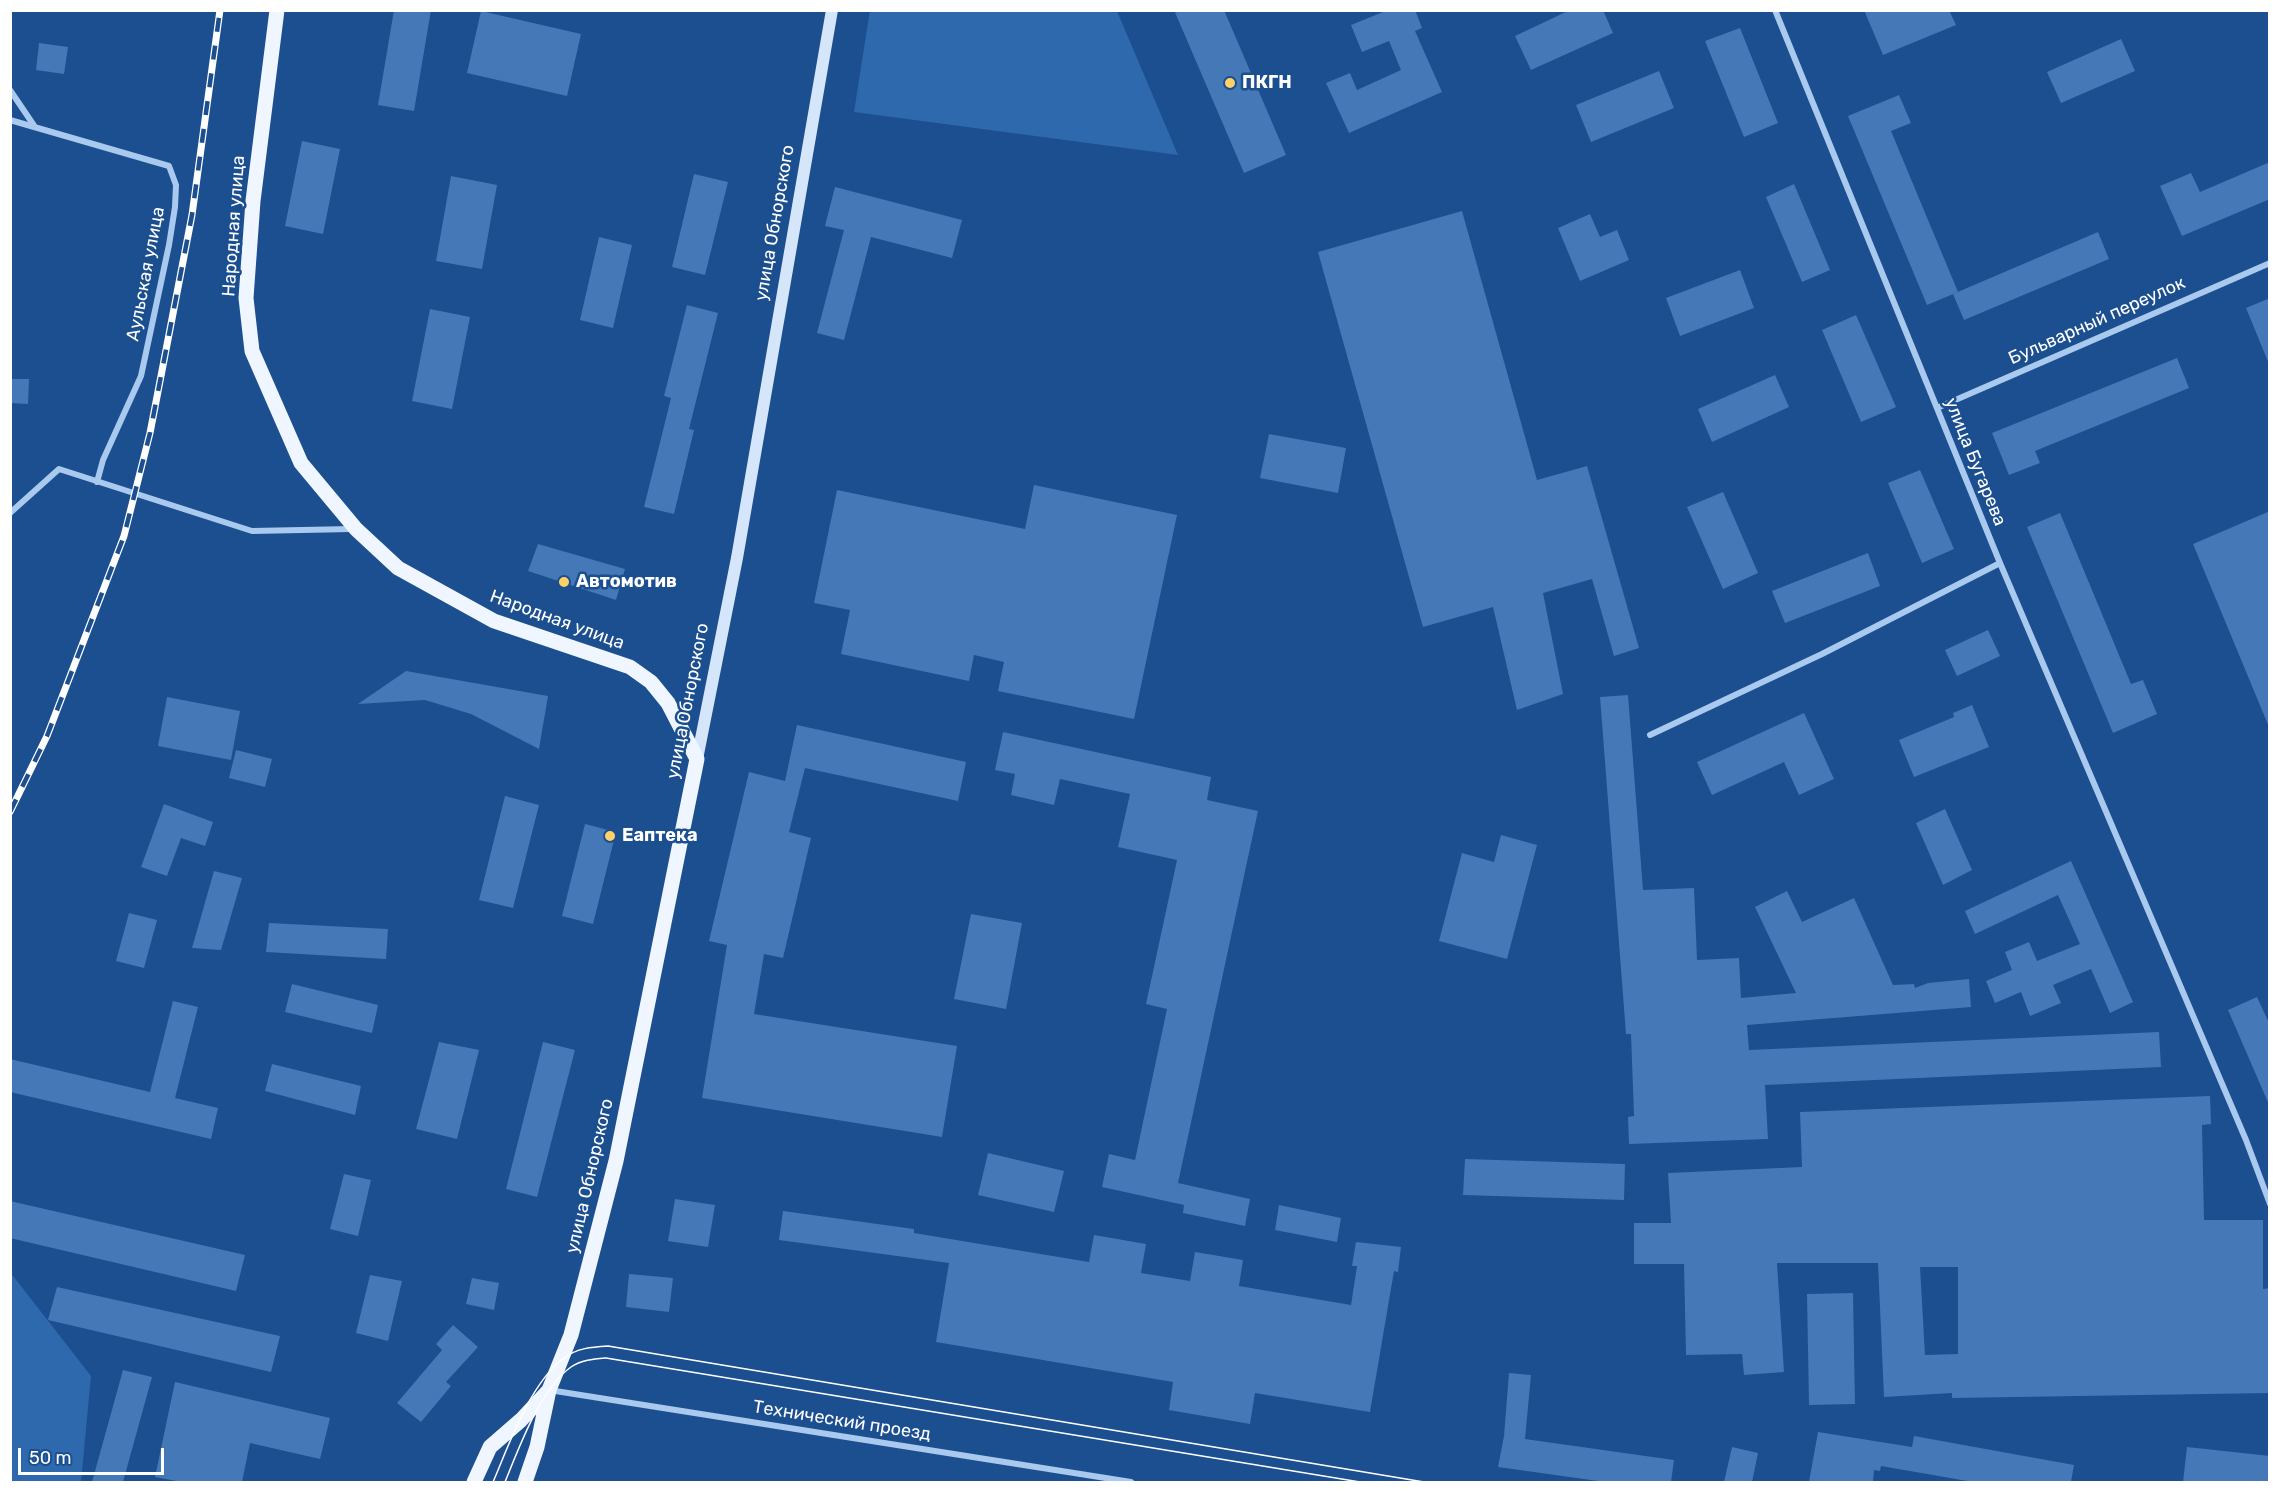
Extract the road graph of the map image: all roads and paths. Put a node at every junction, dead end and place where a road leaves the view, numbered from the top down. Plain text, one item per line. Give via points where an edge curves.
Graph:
1 (277, 10) edge
2 (832, 10) edge
3 (1775, 10) edge
4 (10, 90) edge
5 (10, 120) edge
6 (36, 128) junction
7 (2270, 263) edge
8 (1937, 408) junction
9 (97, 482) junction
10 (10, 513) edge
11 (356, 529) junction
12 (2000, 563) junction
13 (1650, 735) dead end
14 (697, 759) junction
15 (2270, 1204) edge
16 (549, 1390) junction
17 (474, 1482) edge
18 (525, 1482) edge
19 (1131, 1482) edge

1 - 11 main road, Народная улица via 253,201 246,298 252,351 301,463
2 - 14 main road, улица Обнорского via 737,558
3 - 8 street, улица Бугарева
4 - 6 street
5 - 6 street, Аульская улица
6 - 9 street, Аульская улица via 169,166 176,185 169,245 141,376
7 - 8 street, Бульварный переулок
8 - 12 street, улица Бугарева
9 - 10 street via 59,469
9 - 11 street via 252,531
11 - 14 main road, Народная улица via 398,568 494,621 630,667 651,682 668,703
12 - 13 street via 1822,654
12 - 15 street, улица Бугарева
14 - 16 main road, улица Обнорского via 616,1161 571,1335
16 - 17 main road, улица Обнорского via 490,1447
16 - 18 main road, улица Обнорского
16 - 19 street, Технический проезд

